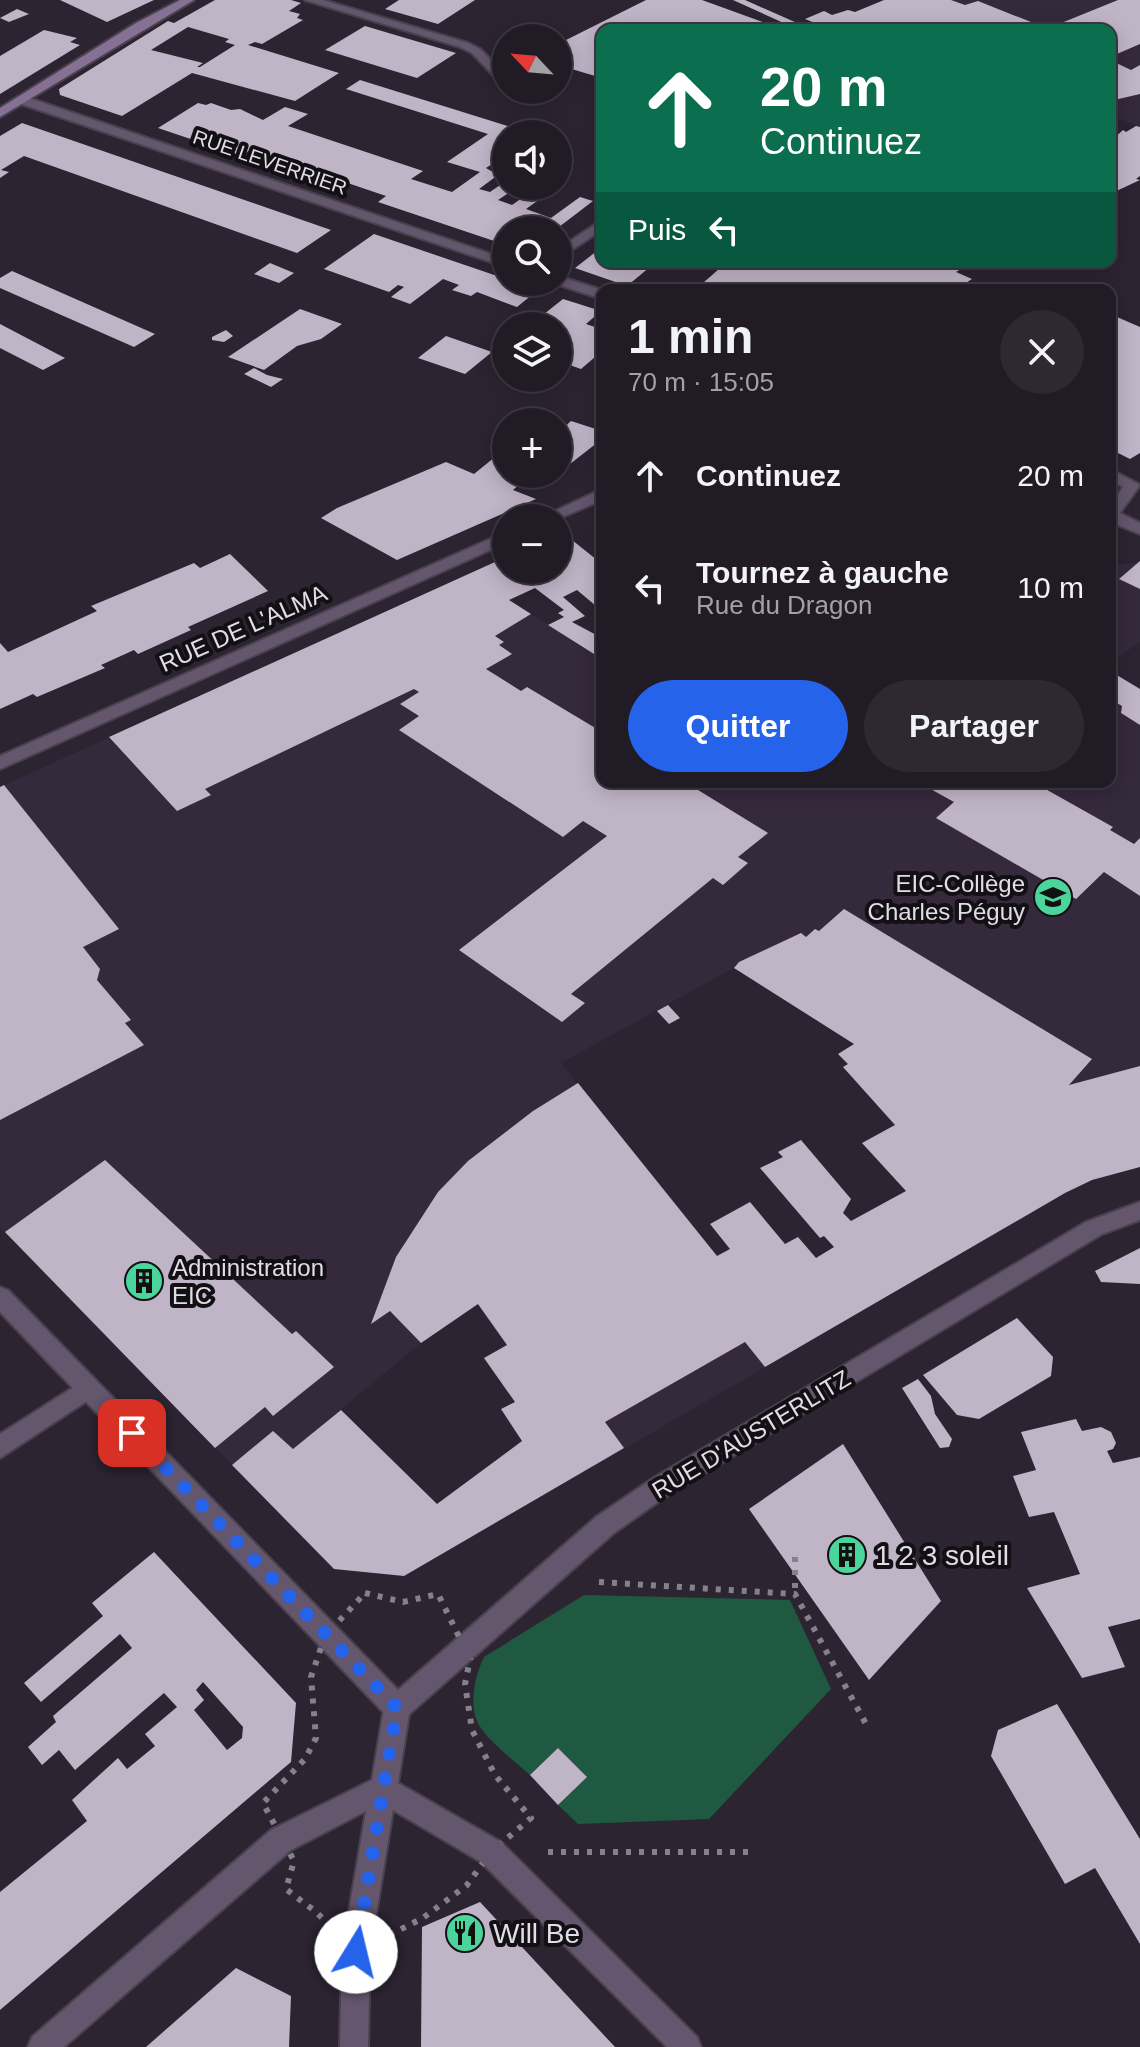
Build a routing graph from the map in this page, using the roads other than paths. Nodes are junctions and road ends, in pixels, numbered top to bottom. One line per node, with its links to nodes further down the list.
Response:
1 (188, 0): 4 (main road)
2 (311, 0): 3 (street)
3 (492, 67)
4 (22, 100): 5 (main road); 8 (street, RUE LEVERRIER)
5 (0, 113)
6 (596, 228): 7 (street)
7 (572, 245)
8 (492, 258)
9 (572, 285): 10 (street)
10 (596, 293)
11 (1116, 476): 12 (street)
12 (1136, 483): 15 (street)
13 (596, 497): 14 (street)
14 (572, 507)
15 (1116, 511)
16 (1116, 519): 17 (street)
17 (1140, 529)
18 (492, 543): 19 (street, RUE DE L'ALMA)
19 (0, 763)
20 (1140, 1211): 24 (street, RUE D'AUSTERLITZ)
21 (0, 1297): 22 (street)
22 (88, 1388): 23 (street); 24 (street)
23 (0, 1447)
24 (397, 1708): 25 (street)
25 (382, 1789): 26 (street); 27 (street); 28 (street)
26 (42, 2047)
27 (354, 2047)
28 (687, 2047)

